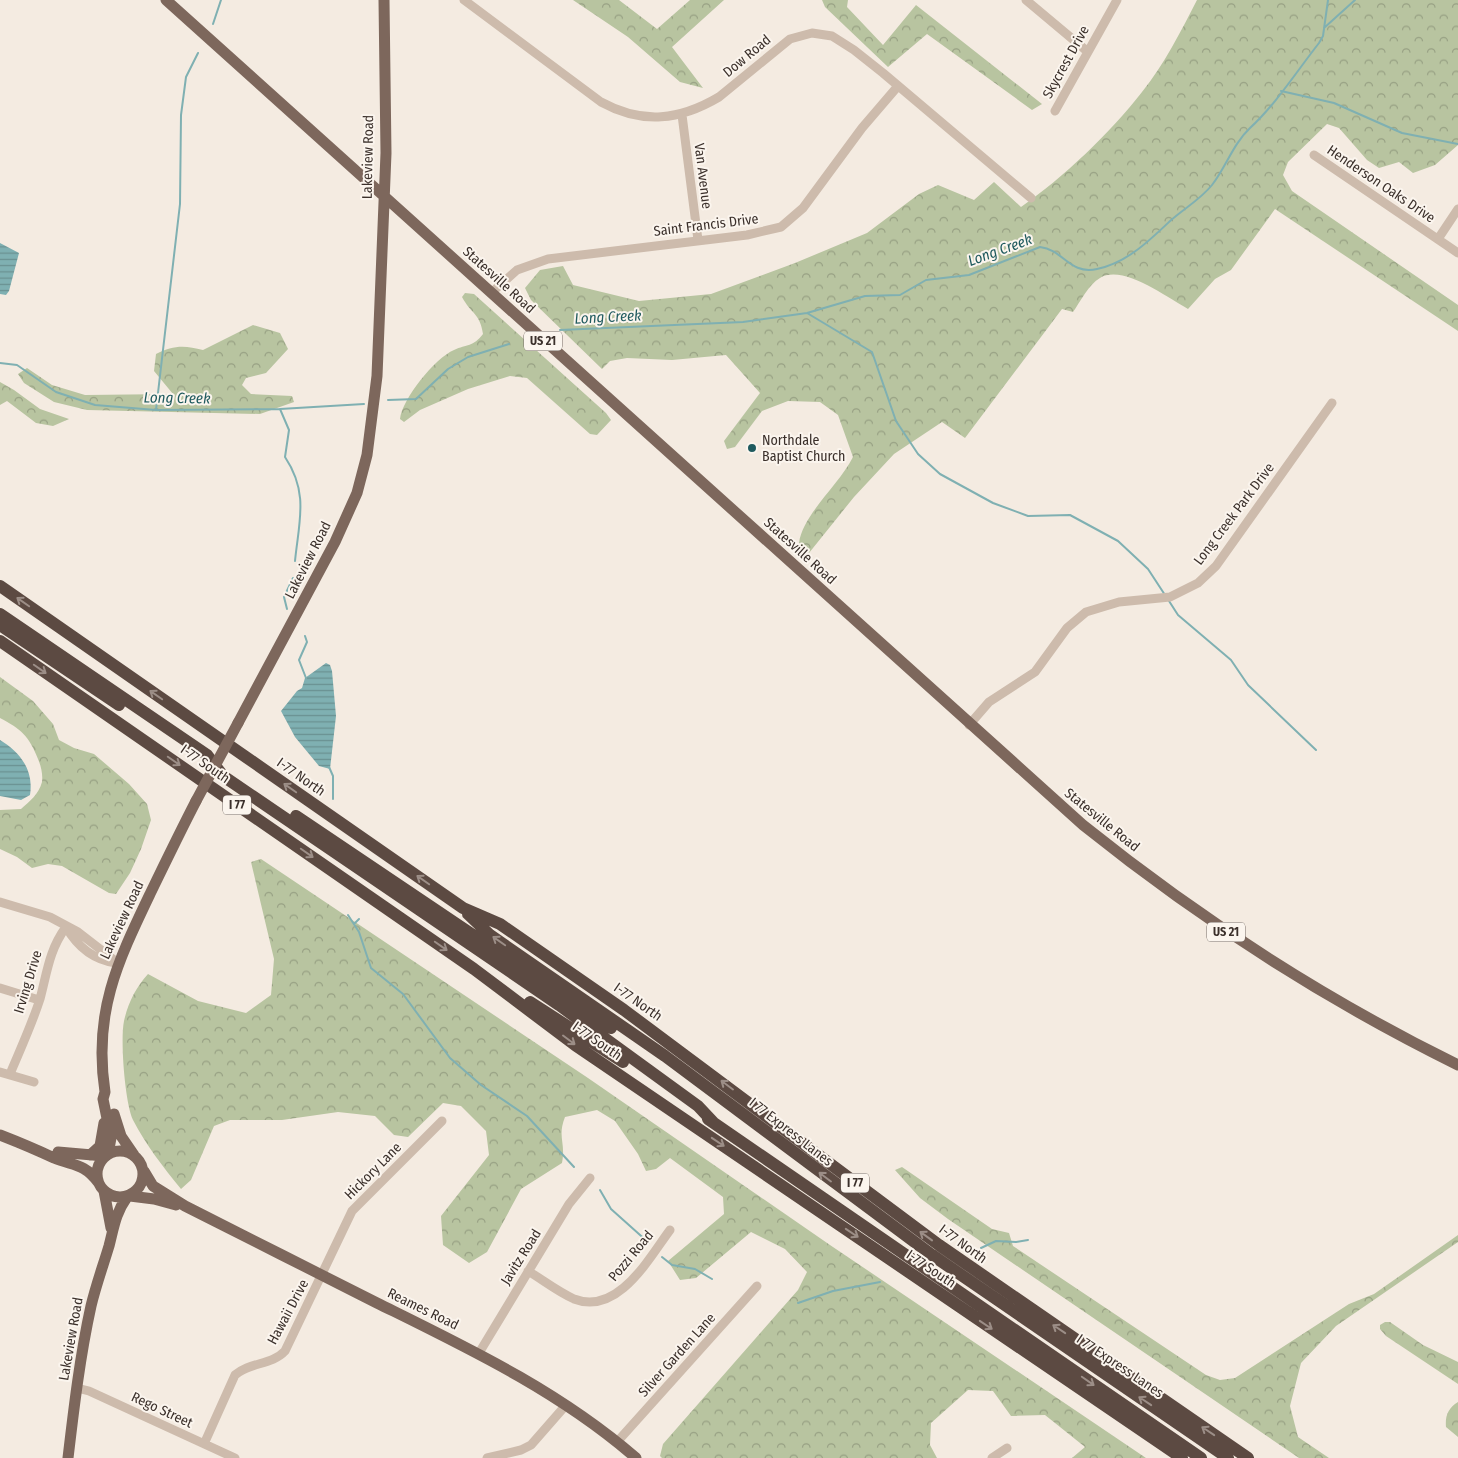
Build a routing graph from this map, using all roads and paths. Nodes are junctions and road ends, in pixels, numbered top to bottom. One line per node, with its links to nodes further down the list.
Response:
1 (166, 0): 11 (main road, Statesville Road / US 21)
2 (384, 0): 11 (main road, Lakeview Road)
3 (464, 0): 9 (street, Dow Road)
4 (1026, 0): 6 (street)
5 (1117, 0): 6 (street, Skycrest Drive)
6 (1088, 52): 8 (street, Skycrest Drive)
7 (898, 86): 9 (street, Dow Road); 12 (street, Dow Road); 15 (street, Saint Francis Drive)
8 (1055, 111)
9 (682, 115): 15 (street, Van Avenue)
10 (1314, 156): 14 (street, Henderson Oaks Drive)
11 (382, 196): 17 (main road, Statesville Road / US 21); 25 (main road, Lakeview Road, bridge)
12 (1031, 198)
13 (1458, 209): 14 (street)
14 (1438, 239): 16 (street, Henderson Oaks Drive)
15 (698, 240): 17 (street, Saint Francis Drive)
16 (1458, 253)
17 (490, 293): 23 (main road, Statesville Road / US 21)
18 (1332, 403): 23 (street, Long Creek Park Drive)
19 (0, 586): 28 (highway, I-77 North / I 77, one-way to 19)
20 (0, 614): 24 (highway)
21 (0, 625): 24 (highway)
22 (0, 641): 31 (highway, I-77 South / I 77, one-way to 31)
23 (969, 724): 34 (main road, Statesville Road / US 21)
24 (188, 747): 25 (highway)
25 (215, 765): 26 (highway); 30 (main road, Lakeview Road, bridge)
26 (241, 784): 38 (highway); 42 (highway)
27 (0, 902): 29 (street)
28 (463, 908): 38 (highway, I 77 Express Lanes / I 77, one-way to 28); 72 (highway, I-77 North / I 77, one-way to 28)
29 (66, 927): 30 (street); 33 (street, Irving Drive)
30 (118, 963): 39 (main road, Lakeview Road)
31 (474, 969): 42 (highway, I 77); 69 (highway, I-77 South / I 77, one-way to 69)
32 (0, 988): 33 (street)
33 (40, 1000): 36 (street, Irving Drive)
34 (1458, 1066)
35 (0, 1072): 36 (street)
36 (10, 1074): 37 (street)
37 (34, 1082)
38 (709, 1088): 71 (highway, I 77 Express Lanes / I 77, one-way to 38)
39 (105, 1092): 40 (main road, Lakeview Road); 47 (main road, Lakeview Road)
40 (105, 1108): 45 (main road); 46 (main road, Lakeview Road)
41 (442, 1121): 56 (street, Hickory Lane)
42 (714, 1124): 70 (highway, I 77, one-way to 70)
43 (0, 1135): 44 (main road)
44 (47, 1153): 45 (main road); 50 (main road)
45 (90, 1155): 46 (main road)
46 (106, 1155): 47 (main road); 50 (main road)
47 (136, 1157): 48 (main road)
48 (144, 1171): 51 (main road); 52 (main road, Reames Road)
49 (590, 1178): 55 (street, Javitz Road)
50 (101, 1187): 51 (main road); 53 (main road, Lakeview Road)
51 (128, 1196): 52 (main road, Reames Road); 53 (main road, Lakeview Road)
52 (185, 1206): 56 (main road, Reames Road)
53 (111, 1228): 59 (main road, Lakeview Road)
54 (670, 1230): 55 (street, Pozzi Road)
55 (528, 1271): 58 (street, Javitz Road)
56 (322, 1276): 58 (main road, Reames Road); 62 (street, Hawaii Drive)
57 (757, 1286): 61 (street, Silver Garden Lane)
58 (478, 1353): 60 (main road, Reames Road)
59 (77, 1388): 62 (street, Rego Street); 64 (main road, Lakeview Road)
60 (566, 1404): 61 (main road, Reames Road); 66 (street)
61 (617, 1442): 67 (main road, Reames Road)
62 (204, 1444): 65 (street, Rego Street)
63 (1007, 1448): 68 (street)
64 (68, 1458)
65 (235, 1458)
66 (487, 1458)
67 (636, 1458)
68 (992, 1458)
69 (1182, 1458)
70 (1201, 1458)
71 (1228, 1458)
72 (1248, 1458)

